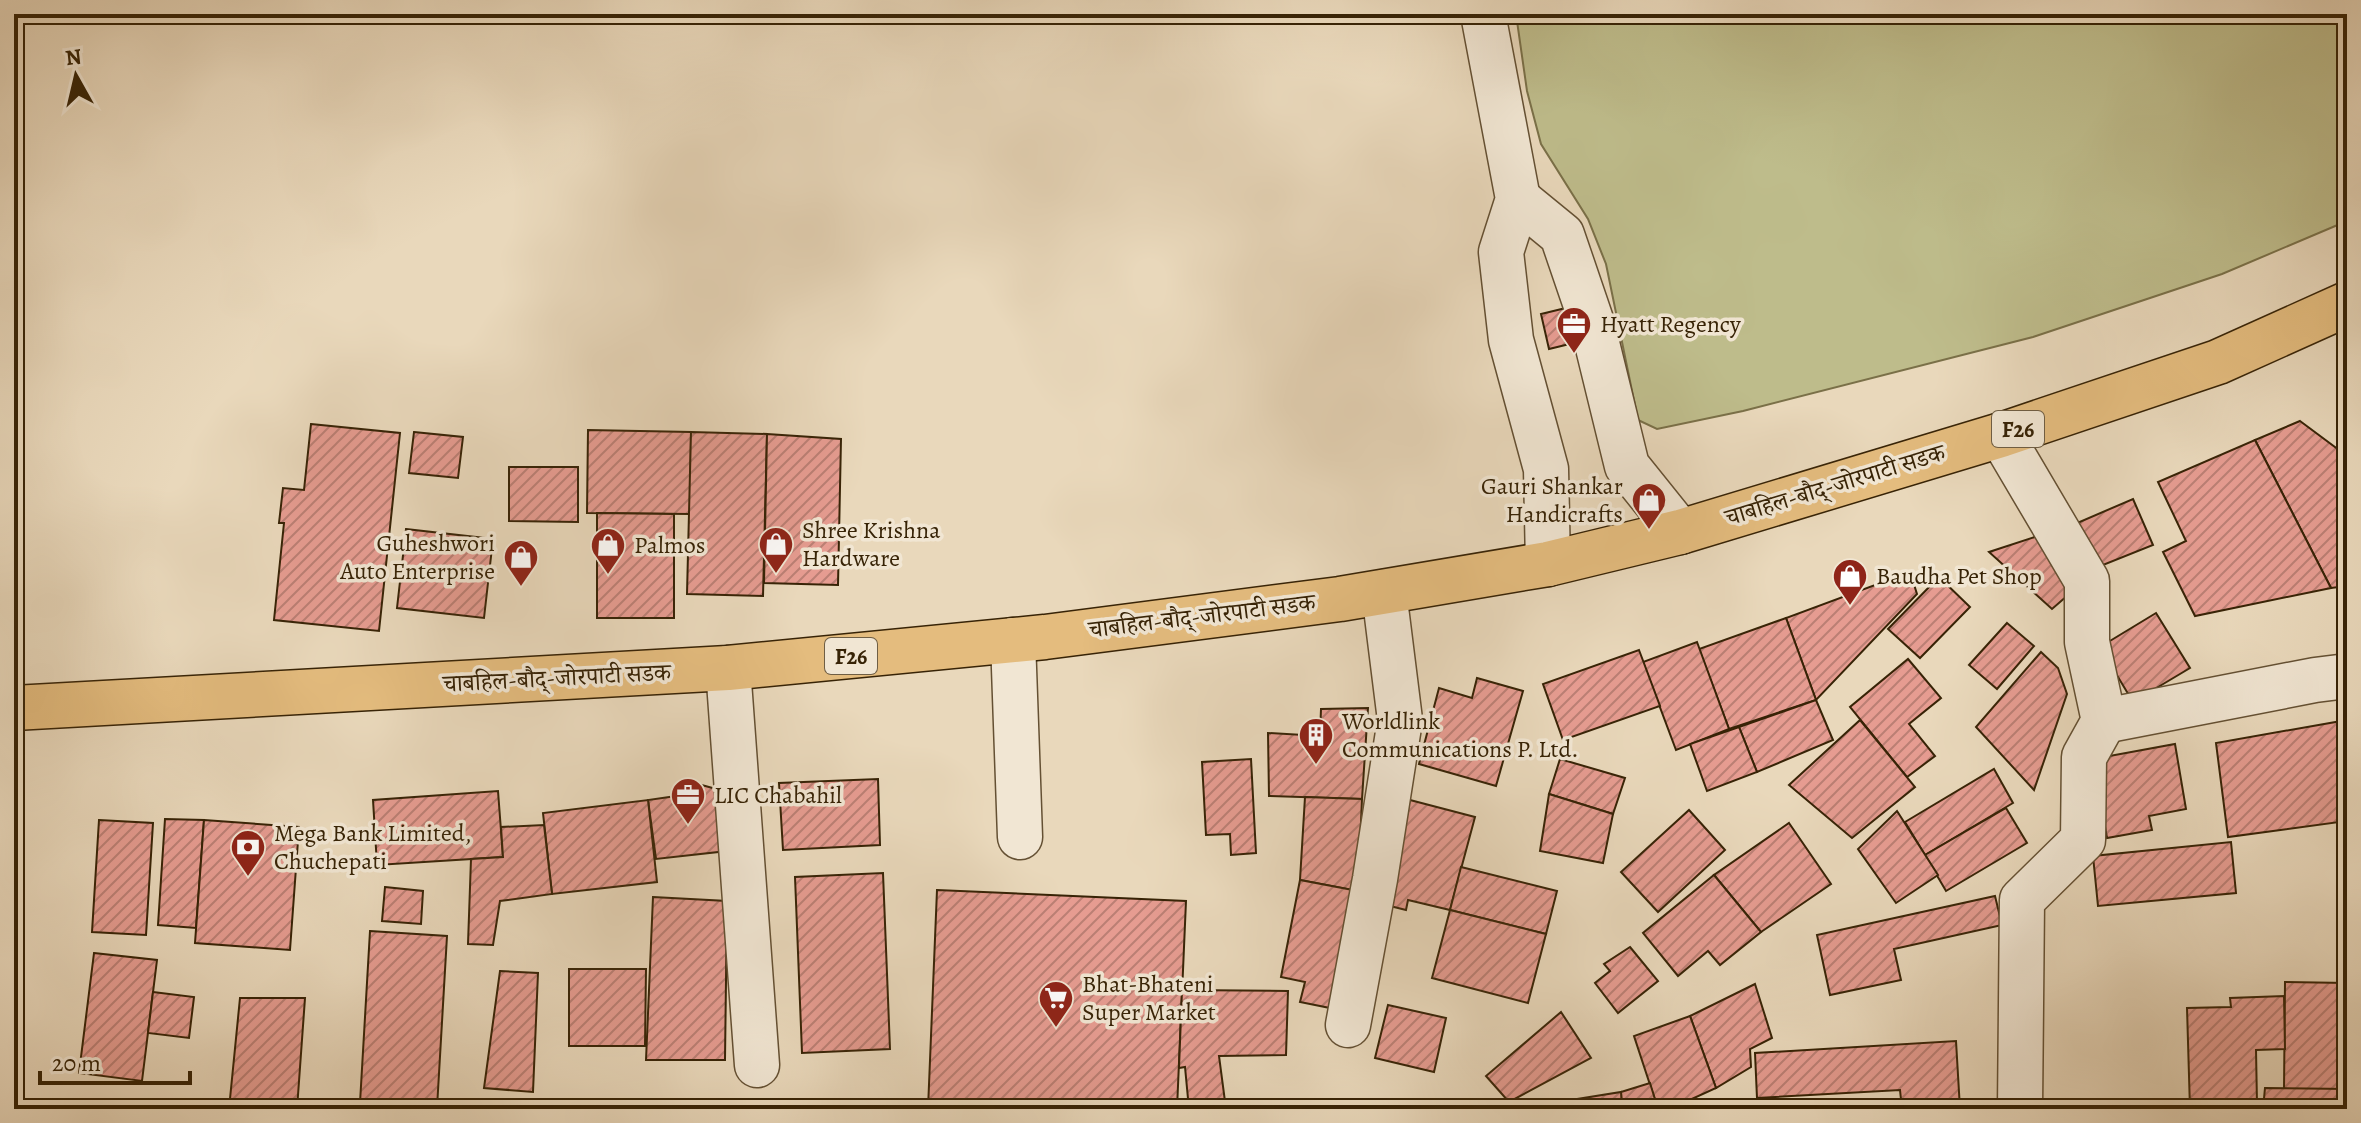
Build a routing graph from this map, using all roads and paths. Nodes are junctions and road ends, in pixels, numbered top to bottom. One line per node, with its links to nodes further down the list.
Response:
1 (1483, 14): 2 (street)
2 (1518, 199): 5 (street); 6 (street)
3 (2347, 304): 4 (main road, चाबहिल-बौद्-जोरपाटी सडक / F26)
4 (2001, 435): 5 (main road, चाबहिल-बौद्-जोरपाटी सडक / F26); 12 (street)
5 (1680, 532): 6 (main road, चाबहिल-बौद्-जोरपाटी सडक / F26)
6 (1548, 564): 7 (main road, चाबहिल-बौद्-जोरपाटी सडक / F26)
7 (1384, 592): 8 (main road, चाबहिल-बौद्-जोरपाटी सडक / F26); 14 (street)
8 (1013, 640): 9 (main road, चाबहिल-बौद्-जोरपाटी सडक / F26); 13 (street)
9 (728, 668): 11 (main road, चाबहिल-बौद्-जोरपाटी सडक / F26); 15 (street)
10 (2347, 676): 12 (street)
11 (14, 708)
12 (2104, 721): 16 (street)
13 (1020, 837)
14 (1348, 1025)
15 (757, 1065)
16 (2020, 1109)

